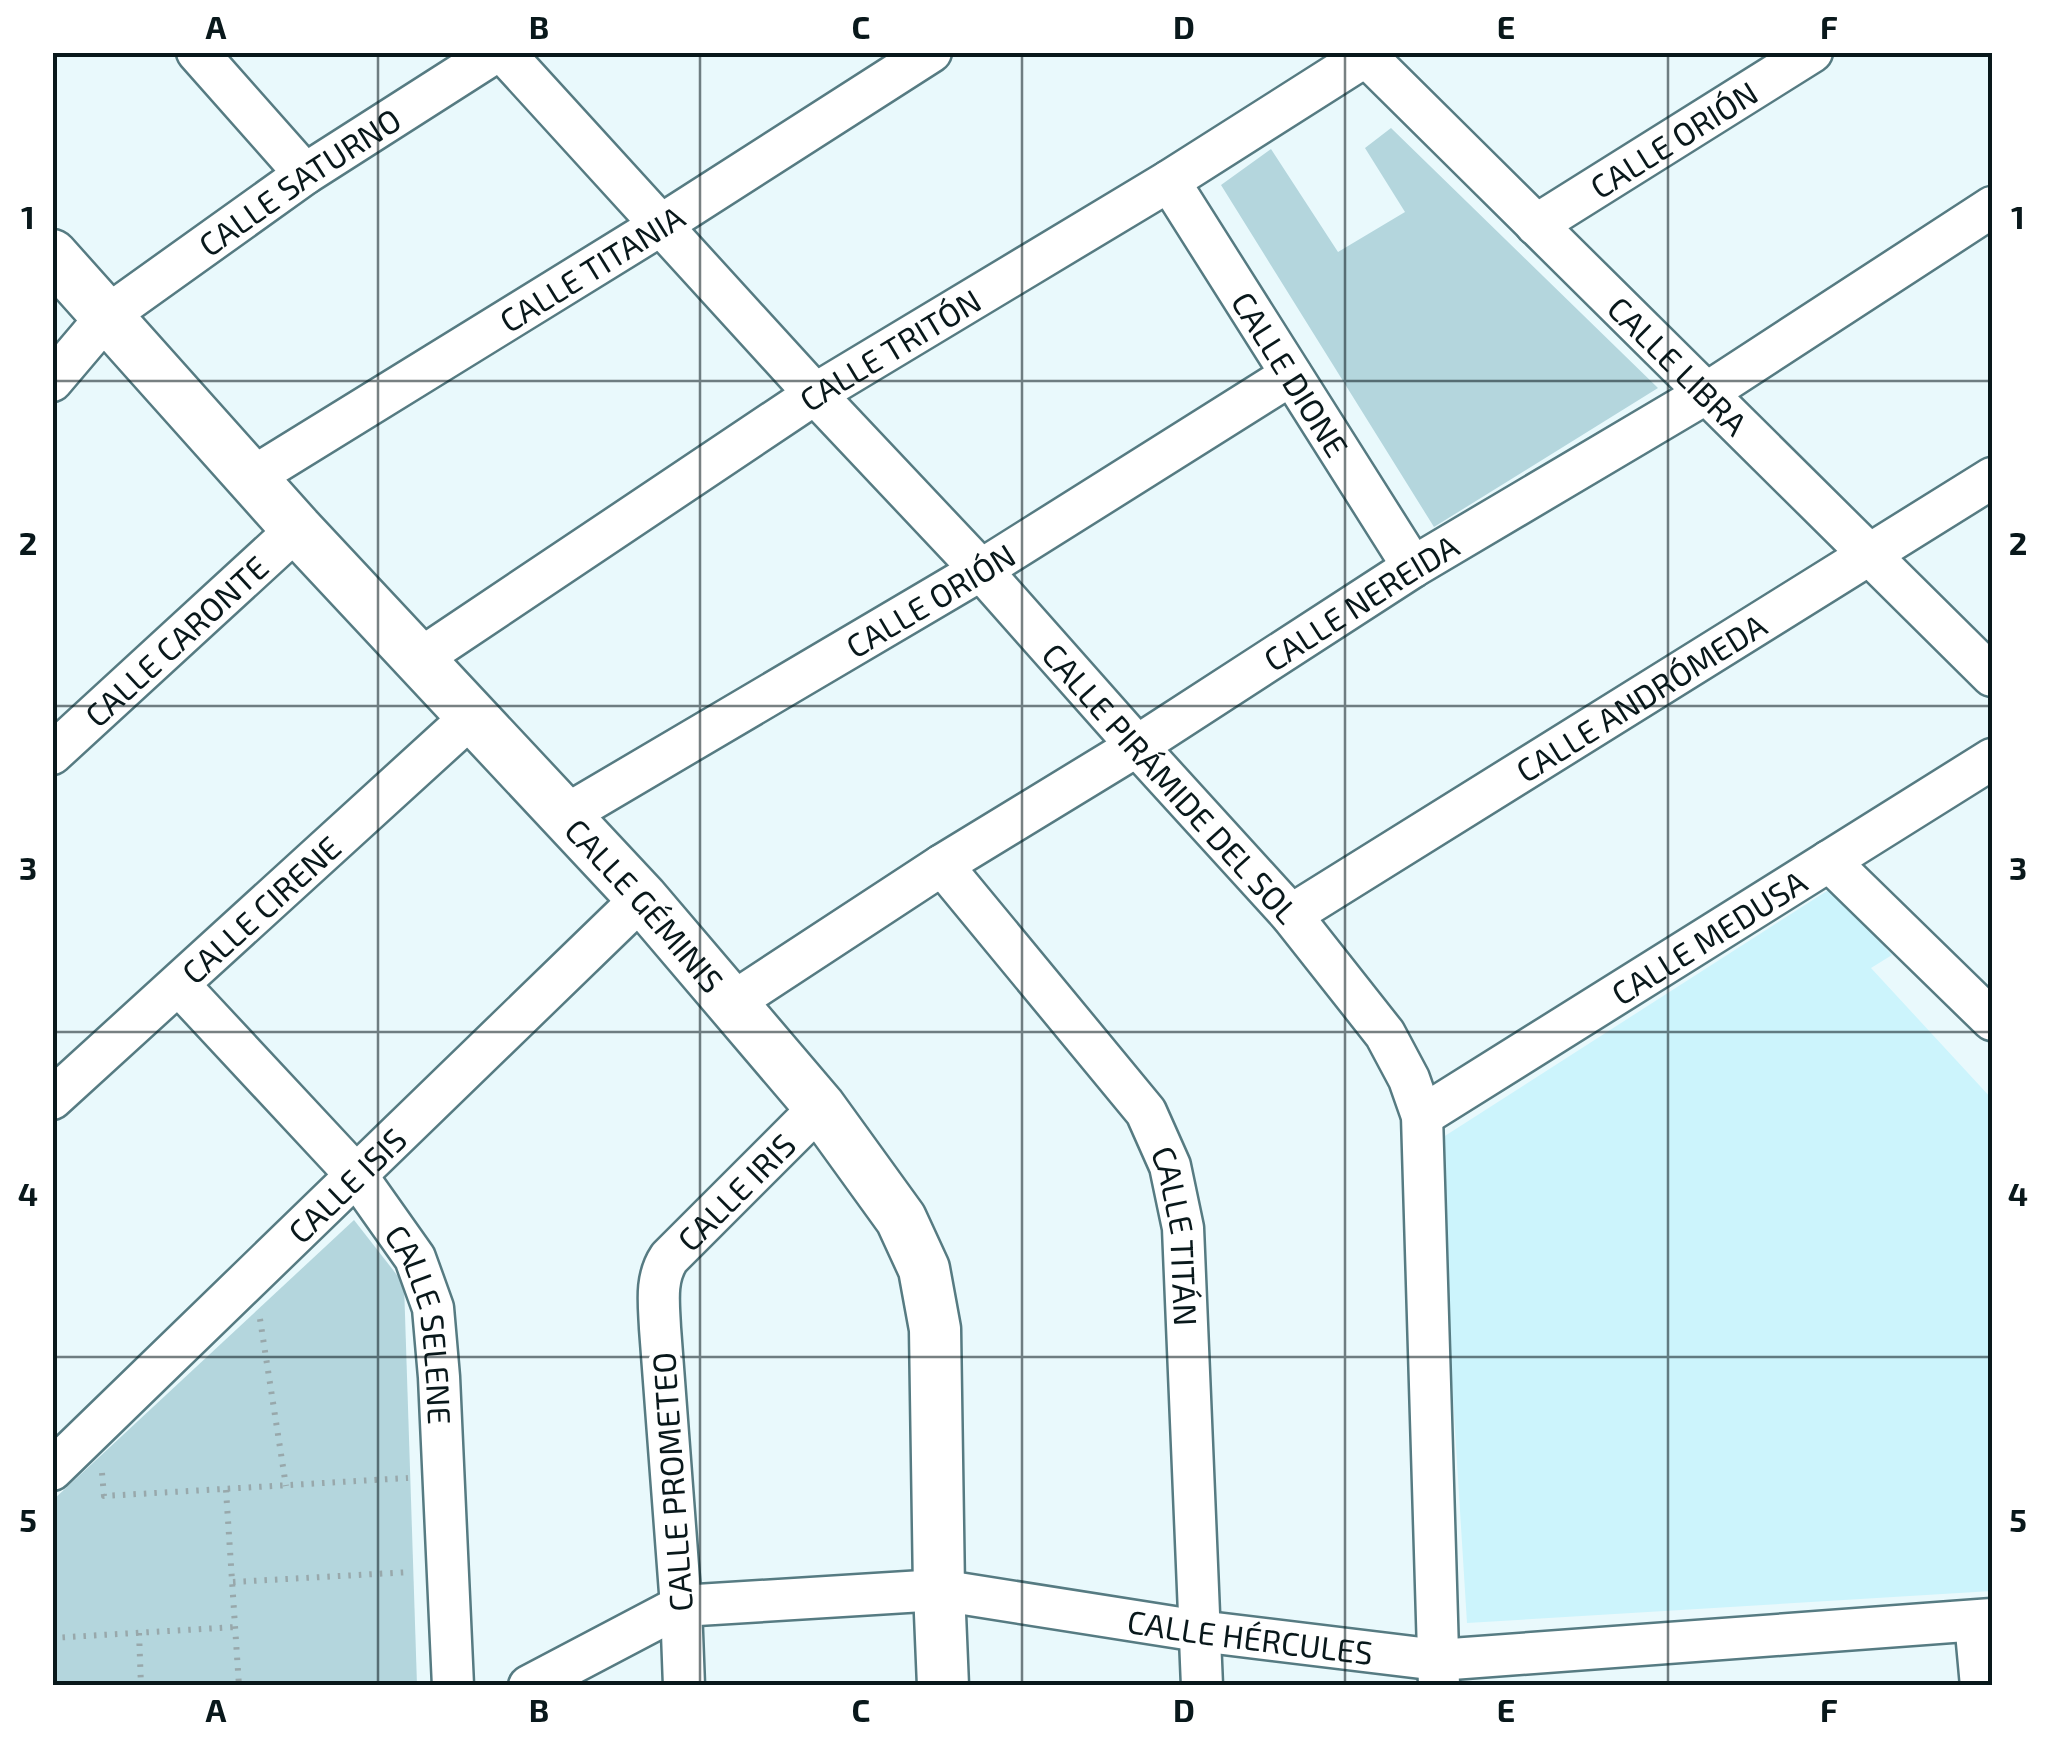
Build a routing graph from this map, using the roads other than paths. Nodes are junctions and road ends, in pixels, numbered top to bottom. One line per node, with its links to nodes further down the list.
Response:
1 (197, 52): 7 (street)
2 (496, 52): 7 (street, CALLE SATURNO)
3 (504, 52): 10 (street, CALLE PIRÁMIDE DEL SOL)
4 (930, 52): 10 (street, CALLE TITANIA)
5 (1812, 52): 11 (street, CALLE ORIÓN)
6 (1367, 54): 8 (street, CALLE TRITÓN); 11 (street, CALLE LIBRA)
7 (305, 174): 13 (street, CALLE SATURNO)
8 (1168, 181): 14 (street, CALLE DIONE); 16 (street, CALLE TRITÓN)
9 (1992, 207): 17 (street, CALLE NEREIDA)
10 (661, 225): 16 (street, CALLE PIRÁMIDE DEL SOL); 18 (street, CALLE TITANIA)
11 (1536, 226): 17 (street, CALLE LIBRA)
12 (52, 255): 13 (street, CALLE GÉMINIS)
13 (108, 315): 15 (street, CALLE SATURNO); 18 (street, CALLE GÉMINIS)
14 (1291, 375): 22 (street, CALLE DIONE); 23 (street, CALLE ORIÓN)
15 (52, 381)
16 (814, 394): 23 (street, CALLE PIRÁMIDE DEL SOL); 24 (street, CALLE TRITÓN)
17 (1705, 394): 21 (street, CALLE LIBRA); 22 (street, CALLE NEREIDA)
18 (250, 478): 20 (street, CALLE GÉMINIS)
19 (1992, 478): 21 (street, CALLE ANDRÓMEDA)
20 (298, 529): 24 (street, CALLE GÉMINIS); 28 (street, CALLE CARONTE)
21 (1868, 554): 25 (street, CALLE LIBRA); 34 (street, CALLE ANDRÓMEDA)
22 (1413, 567): 27 (street, CALLE NEREIDA)
23 (981, 570): 27 (street, CALLE PIRÁMIDE DEL SOL); 30 (street, CALLE ORIÓN)
24 (418, 660): 26 (street, CALLE GÉMINIS)
25 (1992, 676)
26 (471, 717): 30 (street, CALLE GÉMINIS); 35 (street, CALLE CIRENE)
27 (1137, 746): 32 (street, CALLE NEREIDA); 34 (street, CALLE PIRÁMIDE DEL SOL)
28 (52, 754)
29 (1992, 759): 31 (street, CALLE MEDUSA)
30 (564, 816): 33 (street, CALLE GÉMINIS)
31 (1829, 860): 37 (street); 40 (street, CALLE MEDUSA)
32 (942, 864): 36 (street, CALLE NEREIDA); 47 (street, CALLE TITÁN)
33 (642, 898): 36 (street, CALLE GÉMINIS); 41 (street, CALLE ISIS)
34 (1291, 915): 40 (street, CALLE PIRÁMIDE DEL SOL)
35 (179, 985): 38 (street, CALLE CIRENE); 41 (street, CALLE SELENE)
36 (730, 1004): 39 (street, CALLE GÉMINIS)
37 (1992, 1020)
38 (52, 1098)
39 (820, 1107): 42 (street, CALLE IRIS); 44 (street, CALLE GÉMINIS)
40 (1422, 1116): 48 (street, CALLE PIRÁMIDE DEL SOL)
41 (356, 1176): 43 (street, CALLE ISIS); 49 (street, CALLE SELENE)
42 (660, 1278): 45 (street, CALLE PROMETEO)
43 (52, 1470)
44 (939, 1590): 45 (street, CALLE HÉRCULES); 47 (street, CALLE HÉRCULES); 52 (street, CALLE GÉMINIS)
45 (680, 1606): 50 (street, CALLE HÉRCULES); 51 (street, CALLE PROMETEO)
46 (1984, 1620): 48 (street, CALLE HÉRCULES); 54 (street)
47 (1199, 1631): 48 (street, CALLE HÉRCULES); 53 (street, CALLE TITÁN)
48 (1439, 1673)
49 (453, 1686)
50 (529, 1686)
51 (684, 1686)
52 (943, 1686)
53 (1202, 1686)
54 (1982, 1686)

